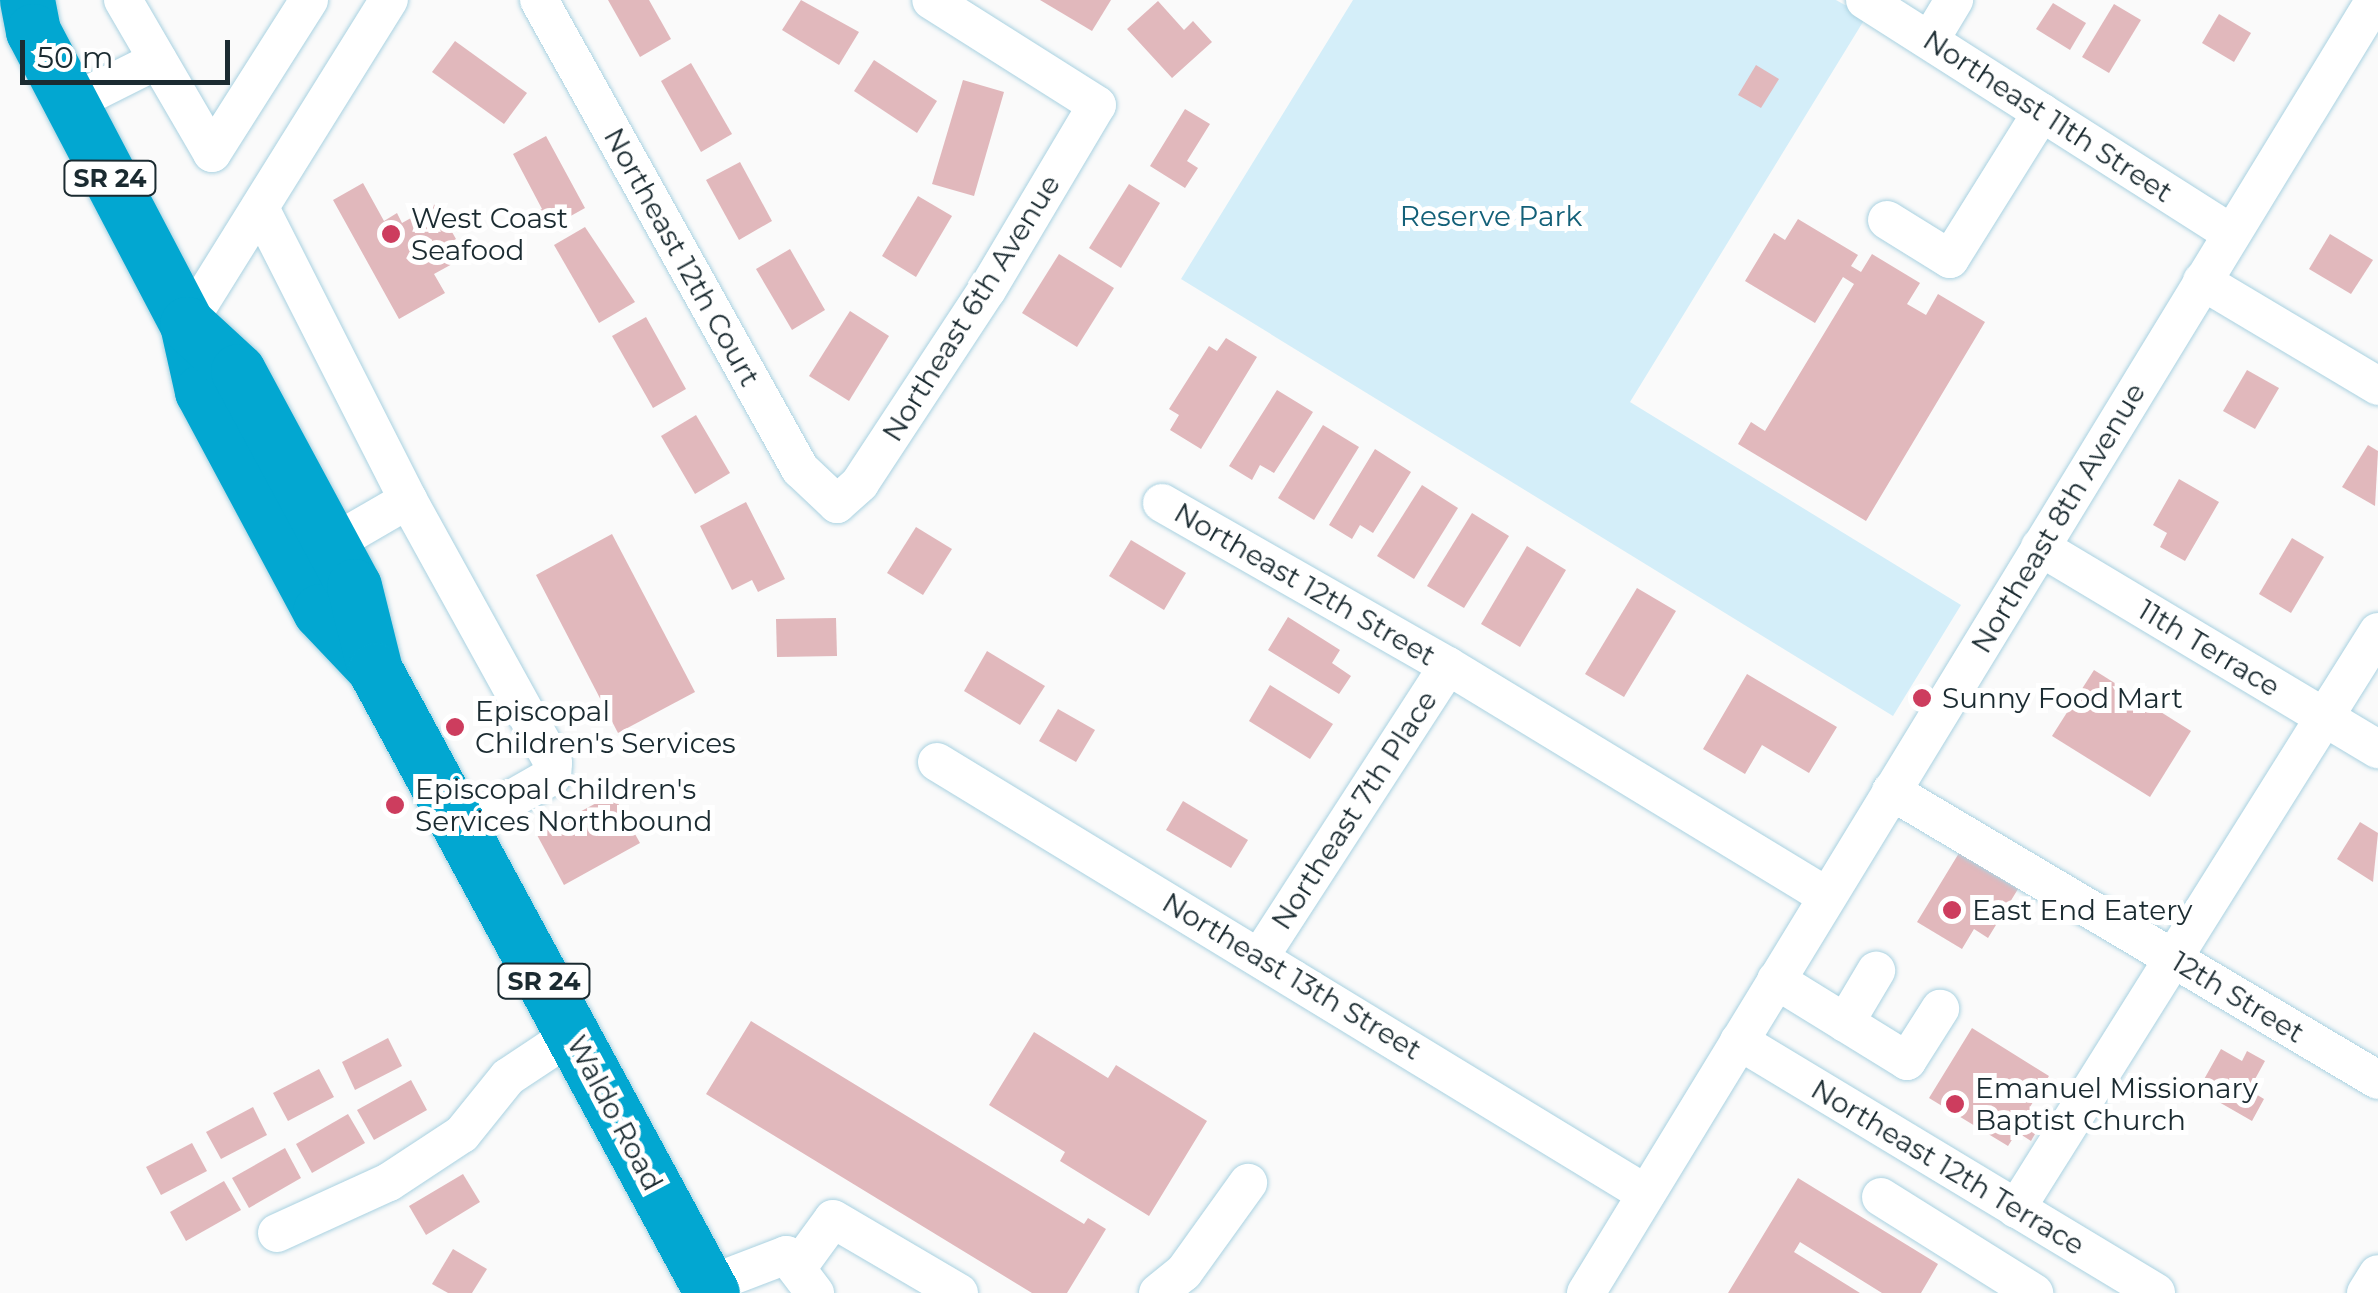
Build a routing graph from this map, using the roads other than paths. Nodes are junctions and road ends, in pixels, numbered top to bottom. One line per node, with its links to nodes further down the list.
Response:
1 (123, 0): 11 (street)
2 (309, 0): 11 (street)
3 (539, 0): 22 (street, Northeast 12th Court)
4 (931, 0): 22 (street, Northeast 6th Avenue)
5 (1865, 0): 10 (street, Northeast 11th Street)
6 (1954, 0): 10 (street)
7 (377, 4): 14 (street)
8 (20, 10): 12 (highway, Waldo Road / SR 24)
9 (2373, 13): 16 (street, Northeast 8th Avenue)
10 (1930, 40): 13 (street, Northeast 11th Street)
11 (158, 60): 12 (street)
12 (70, 104): 18 (highway, Waldo Road / SR 24)
13 (2042, 112): 15 (street); 16 (street, Northeast 11th Street)
14 (260, 208): 18 (street); 20 (street)
15 (1888, 220)
16 (2231, 234): 17 (street, Northeast 8th Avenue)
17 (2202, 281): 19 (street); 24 (street, Northeast 8th Avenue)
18 (187, 324): 23 (highway, Waldo Road / SR 24); 27 (highway, Waldo Road / SR 24)
19 (2378, 386)
20 (408, 500): 23 (street); 32 (street)
21 (1162, 503): 26 (street, Northeast 12th Street)
22 (836, 504)
23 (332, 544): 27 (highway, Waldo Road / SR 24)
24 (2040, 547): 28 (street, 11th Terrace); 31 (street, Northeast 8th Avenue)
25 (2378, 632): 28 (street)
26 (1448, 666): 33 (street); 34 (street, Northeast 7th Place)
27 (375, 670): 32 (highway, Waldo Road / SR 24)
28 (2324, 717): 29 (street, 11th Terrace); 35 (street)
29 (2378, 749)
30 (937, 762): 34 (street, Northeast 13th Street)
31 (1892, 791): 33 (street, Northeast 8th Avenue); 35 (street, 12th Street)
32 (461, 828): 40 (highway, Waldo Road / SR 24)
33 (1827, 896): 37 (street, Northeast 8th Avenue)
34 (1261, 955): 44 (street, Northeast 13th Street)
35 (2176, 960): 42 (street, 12th Street); 46 (street)
36 (1876, 971): 39 (street)
37 (1776, 980): 39 (street); 41 (street, Northeast 8th Avenue)
38 (1940, 1009): 39 (street)
39 (1846, 1023)
40 (573, 1034): 47 (street); 50 (highway, Waldo Road / SR 24)
41 (1739, 1042): 44 (street, Northeast 8th Avenue); 46 (street, Northeast 12th Terrace)
42 (2378, 1080)
43 (1248, 1183): 52 (street)
44 (1646, 1194): 53 (street, Northeast 8th Avenue)
45 (1881, 1197): 54 (street)
46 (2016, 1209): 55 (street, Northeast 12th Terrace)
47 (277, 1234)
48 (2378, 1274): 56 (street)
49 (807, 1280): 50 (street); 51 (street)
50 (710, 1289)
51 (959, 1293)
52 (1158, 1293)
53 (1586, 1293)
54 (2034, 1293)
55 (2156, 1293)
56 (2366, 1293)

